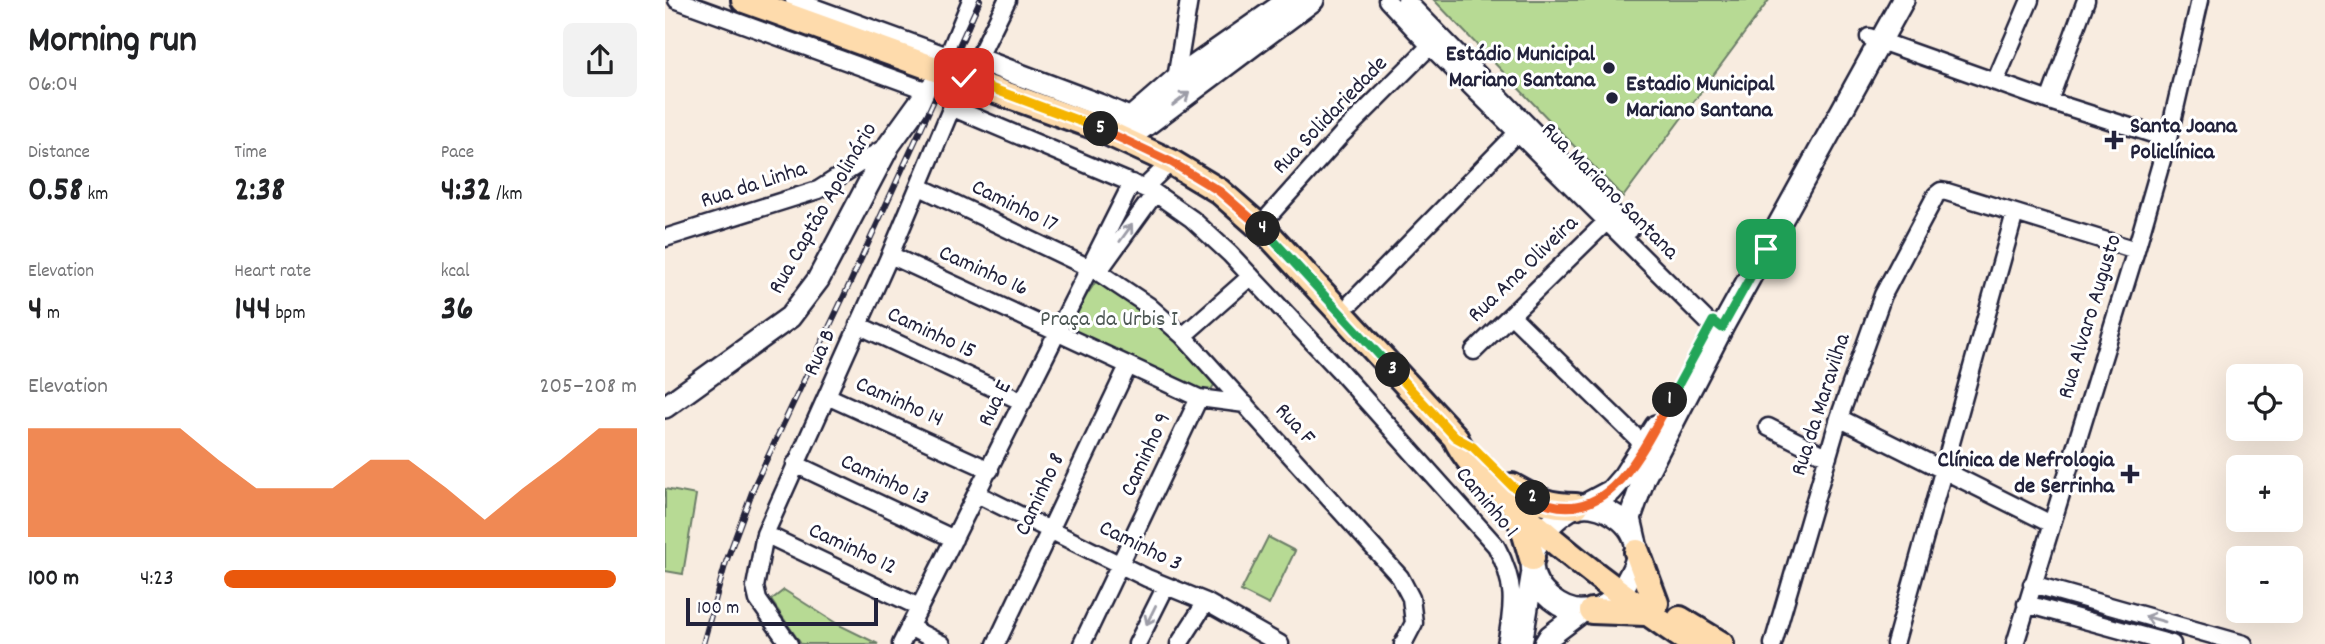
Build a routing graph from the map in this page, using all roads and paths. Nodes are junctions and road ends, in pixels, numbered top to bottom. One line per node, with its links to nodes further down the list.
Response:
1 (677, 0): 19 (street)
2 (744, 0): 19 (main road)
3 (794, 0): 19 (street)
4 (971, 0): 19 (street)
5 (1007, 0): 19 (street)
6 (1189, 0): 20 (street)
7 (1289, 0): 16 (main road)
8 (1313, 0): 16 (main road)
9 (1387, 0): 18 (street, Rua Mariano Santana)
10 (1406, 0): 41 (street, Rua Mariano Santana)
11 (1888, 0): 17 (main road)
12 (1903, 0): 17 (main road)
13 (2030, 0): 21 (street)
14 (2086, 0): 22 (street)
15 (2200, 0): 26 (street, Rua Alvaro Augusto)
16 (1258, 30): 20 (main road); 24 (main road, one-way to 16)
17 (1874, 40): 21 (street); 41 (main road)
18 (1430, 46): 25 (street, Rua Mariano Santana); 32 (street, Rua Solidariedade)
19 (951, 71): 23 (street, Rua B); 24 (main road); 24 (main road); 27 (main road, Rua Captão Apolinário)
20 (1176, 79): 24 (main road)
21 (1995, 82): 22 (street)
22 (2049, 101): 26 (street)
23 (953, 108): 29 (street, Rua B); 30 (street, Caminho 1)
24 (1122, 129): 28 (main road)
25 (1518, 132): 33 (street, Rua Mariano Santana); 39 (street)
26 (2168, 139): 35 (street, Rua Alvaro Augusto)
27 (889, 145): 34 (street, Rua da Linha); 51 (main road, Rua Captão Apolinário)
28 (1171, 162): 30 (street, Rua E); 59 (main road)
29 (920, 187): 36 (street, Rua B); 37 (street, Caminho 17)
30 (1144, 188): 37 (street, Rua E); 37 (street, one-way to 30); 38 (street, Caminho 1)
31 (2015, 213): 35 (street); 52 (street, Rua da Maravilha); 57 (street)
32 (1266, 219)
33 (1606, 222): 40 (street, Rua Ana Oliveira); 41 (street, Rua Mariano Santana)
34 (665, 238)
35 (2136, 250): 62 (street, Rua Alvaro Augusto)
36 (890, 255): 42 (street, Rua B); 43 (street, Caminho 16)
37 (1093, 270): 43 (street, Rua E); 44 (street, Rua F)
38 (1251, 276): 44 (street); 89 (street, Caminho 1)
39 (1352, 302)
40 (1511, 315): 45 (street, Rua Ana Oliveira); 54 (street)
41 (1715, 323): 54 (main road); 67 (main road)
42 (858, 325): 47 (street, Rua B); 49 (street, Caminho 15)
43 (1056, 330): 46 (street, Caminho 16); 49 (street, Rua E)
44 (1183, 336): 50 (street, Rua F)
45 (1474, 351)
46 (1128, 366): 48 (street, Caminho 16); 64 (street, Caminho 8)
47 (827, 396): 56 (street, Rua B); 58 (street, Caminho 14)
48 (1199, 398): 50 (street, Caminho 16); 68 (street, Caminho 9)
49 (1023, 402): 58 (street, Rua E)
50 (1245, 404): 88 (street, Rua F)
51 (665, 407)
52 (1839, 418): 55 (street, Rua da Maravilha); 57 (street)
53 (1769, 427): 55 (street)
54 (1645, 446): 61 (main road)
55 (1828, 457): 94 (street, Rua da Maravilha)
56 (795, 464): 65 (street, Rua B); 66 (street, Caminho 13)
57 (1942, 469): 62 (street); 95 (street)
58 (990, 470): 60 (street, Rua E)
59 (1508, 491): 61 (main road); 63 (main road); 69 (main road)
60 (978, 494): 64 (street, Caminho 3); 66 (street, Rua E)
61 (1580, 506): 63 (main road); 67 (main road)
62 (2051, 524): 70 (street, Rua Alvaro Augusto)
63 (1547, 528): 69 (main road); 72 (main road)
64 (1050, 529): 68 (street, Caminho 3); 83 (street, Caminho 8)
65 (765, 534): 75 (street, Caminho 12); 80 (street, Rua B)
66 (954, 539): 75 (street, Rua E)
67 (1636, 546): 72 (main road); 76 (main road)
68 (1121, 564): 71 (street, Caminho 3); 84 (street, Caminho 9)
69 (1532, 564): 77 (main road); 90 (main road)
70 (2032, 584): 74 (street, Rua Alvaro Augusto); 79 (street, one-way to 70)
71 (1165, 586): 73 (street, Caminho 3); 85 (street, one-way to 85)
72 (1623, 588): 76 (main road); 77 (main road)
73 (1206, 602): 86 (street); 87 (street, Caminho 3)
74 (2026, 604): 96 (street, Rua Alvaro Augusto); 97 (street)
75 (919, 607): 78 (street, Rua E)
76 (1651, 608): 77 (main road); 92 (main road); 93 (main road)
77 (1588, 611): 91 (main road)
78 (909, 627): 81 (street, Rua E); 82 (street)
79 (2212, 640): 98 (street)
80 (789, 644)
81 (901, 644)
82 (942, 644)
83 (996, 644)
84 (1082, 644)
85 (1137, 644)
86 (1179, 644)
87 (1280, 644)
88 (1403, 644)
89 (1506, 644)
90 (1521, 644)
91 (1545, 644)
92 (1693, 644)
93 (1721, 644)
94 (1773, 644)
95 (1895, 644)
96 (2015, 644)
97 (2172, 644)
98 (2244, 644)

